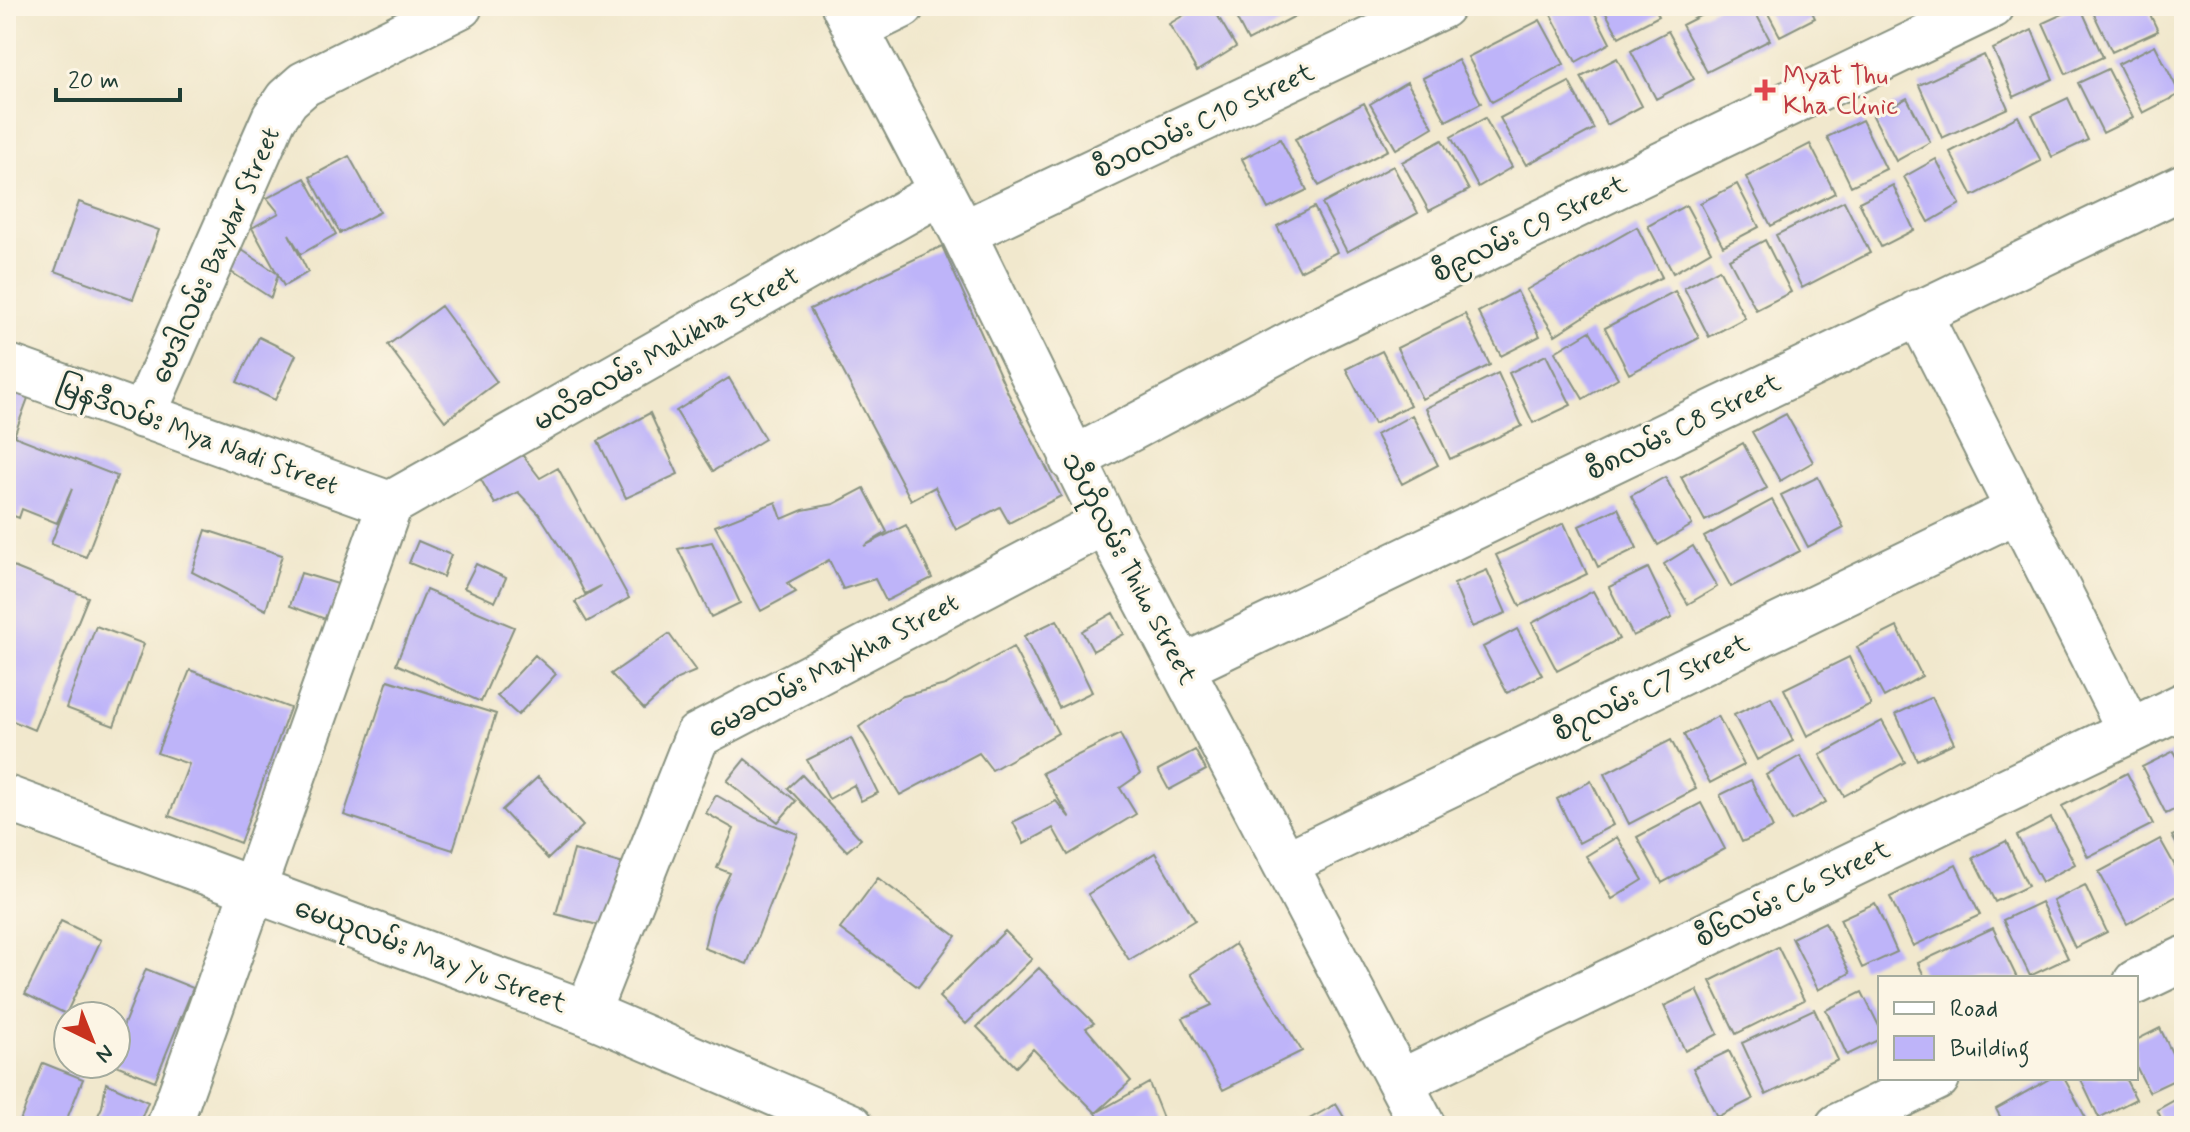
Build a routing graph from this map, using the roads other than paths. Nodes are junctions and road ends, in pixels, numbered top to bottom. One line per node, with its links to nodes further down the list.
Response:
1 (460, 6): 11 (street, ဗေဒါလမ်း Baydar Street)
2 (902, 6): 5 (street)
3 (1442, 6): 8 (street, စီ၁၀လမ်း C10 Street)
4 (1992, 6): 12 (street, စီ၉လမ်း C9 Street)
5 (850, 18): 7 (street, သီဟိုလမ်း Thiho Street)
6 (2184, 186): 9 (street, စီ၈လမ်း C8 Street)
7 (941, 192): 8 (street, သီဟိုလမ်း Thiho Street); 13 (street, မလိခလမ်း Malikha Street)
8 (963, 233): 12 (street, သီဟိုလမ်း Thiho Street)
9 (1918, 312): 14 (street); 16 (street, စီ၈လမ်း C8 Street)
10 (6, 366): 11 (street, မြနဒီလမ်း Mya Nadi Street)
11 (143, 416): 13 (street, မြနဒီလမ်း Mya Nadi Street)
12 (1072, 460): 15 (street, သီဟိုလမ်း Thiho Street)
13 (390, 504): 21 (street)
14 (2018, 510): 18 (street); 20 (street, စီ၇လမ်း C7 Street)
15 (1105, 522): 16 (street, သီဟိုလမ်း Thiho Street); 24 (street, မေခလမ်း Maykha Street)
16 (1183, 667): 20 (street, သီဟိုလမ်း Thiho Street)
17 (2184, 705): 18 (street, စီ၆လမ်း C6 Street)
18 (2130, 731): 26 (street, စီ၆လမ်း C6 Street)
19 (6, 798): 21 (street, မေယုလမ်း May Yu Street)
20 (1285, 864): 26 (street, သီဟိုလမ်း Thiho Street)
21 (253, 890): 24 (street, မေယုလမ်း May Yu Street); 27 (street)
22 (2184, 959): 23 (street)
23 (2138, 981)
24 (587, 1013): 28 (street, မေယုလမ်း May Yu Street)
25 (1933, 1080): 30 (street)
26 (1400, 1082): 29 (street, သီဟိုလမ်း Thiho Street)
27 (169, 1126)
28 (851, 1126)
29 (1423, 1126)
30 (1838, 1126)

